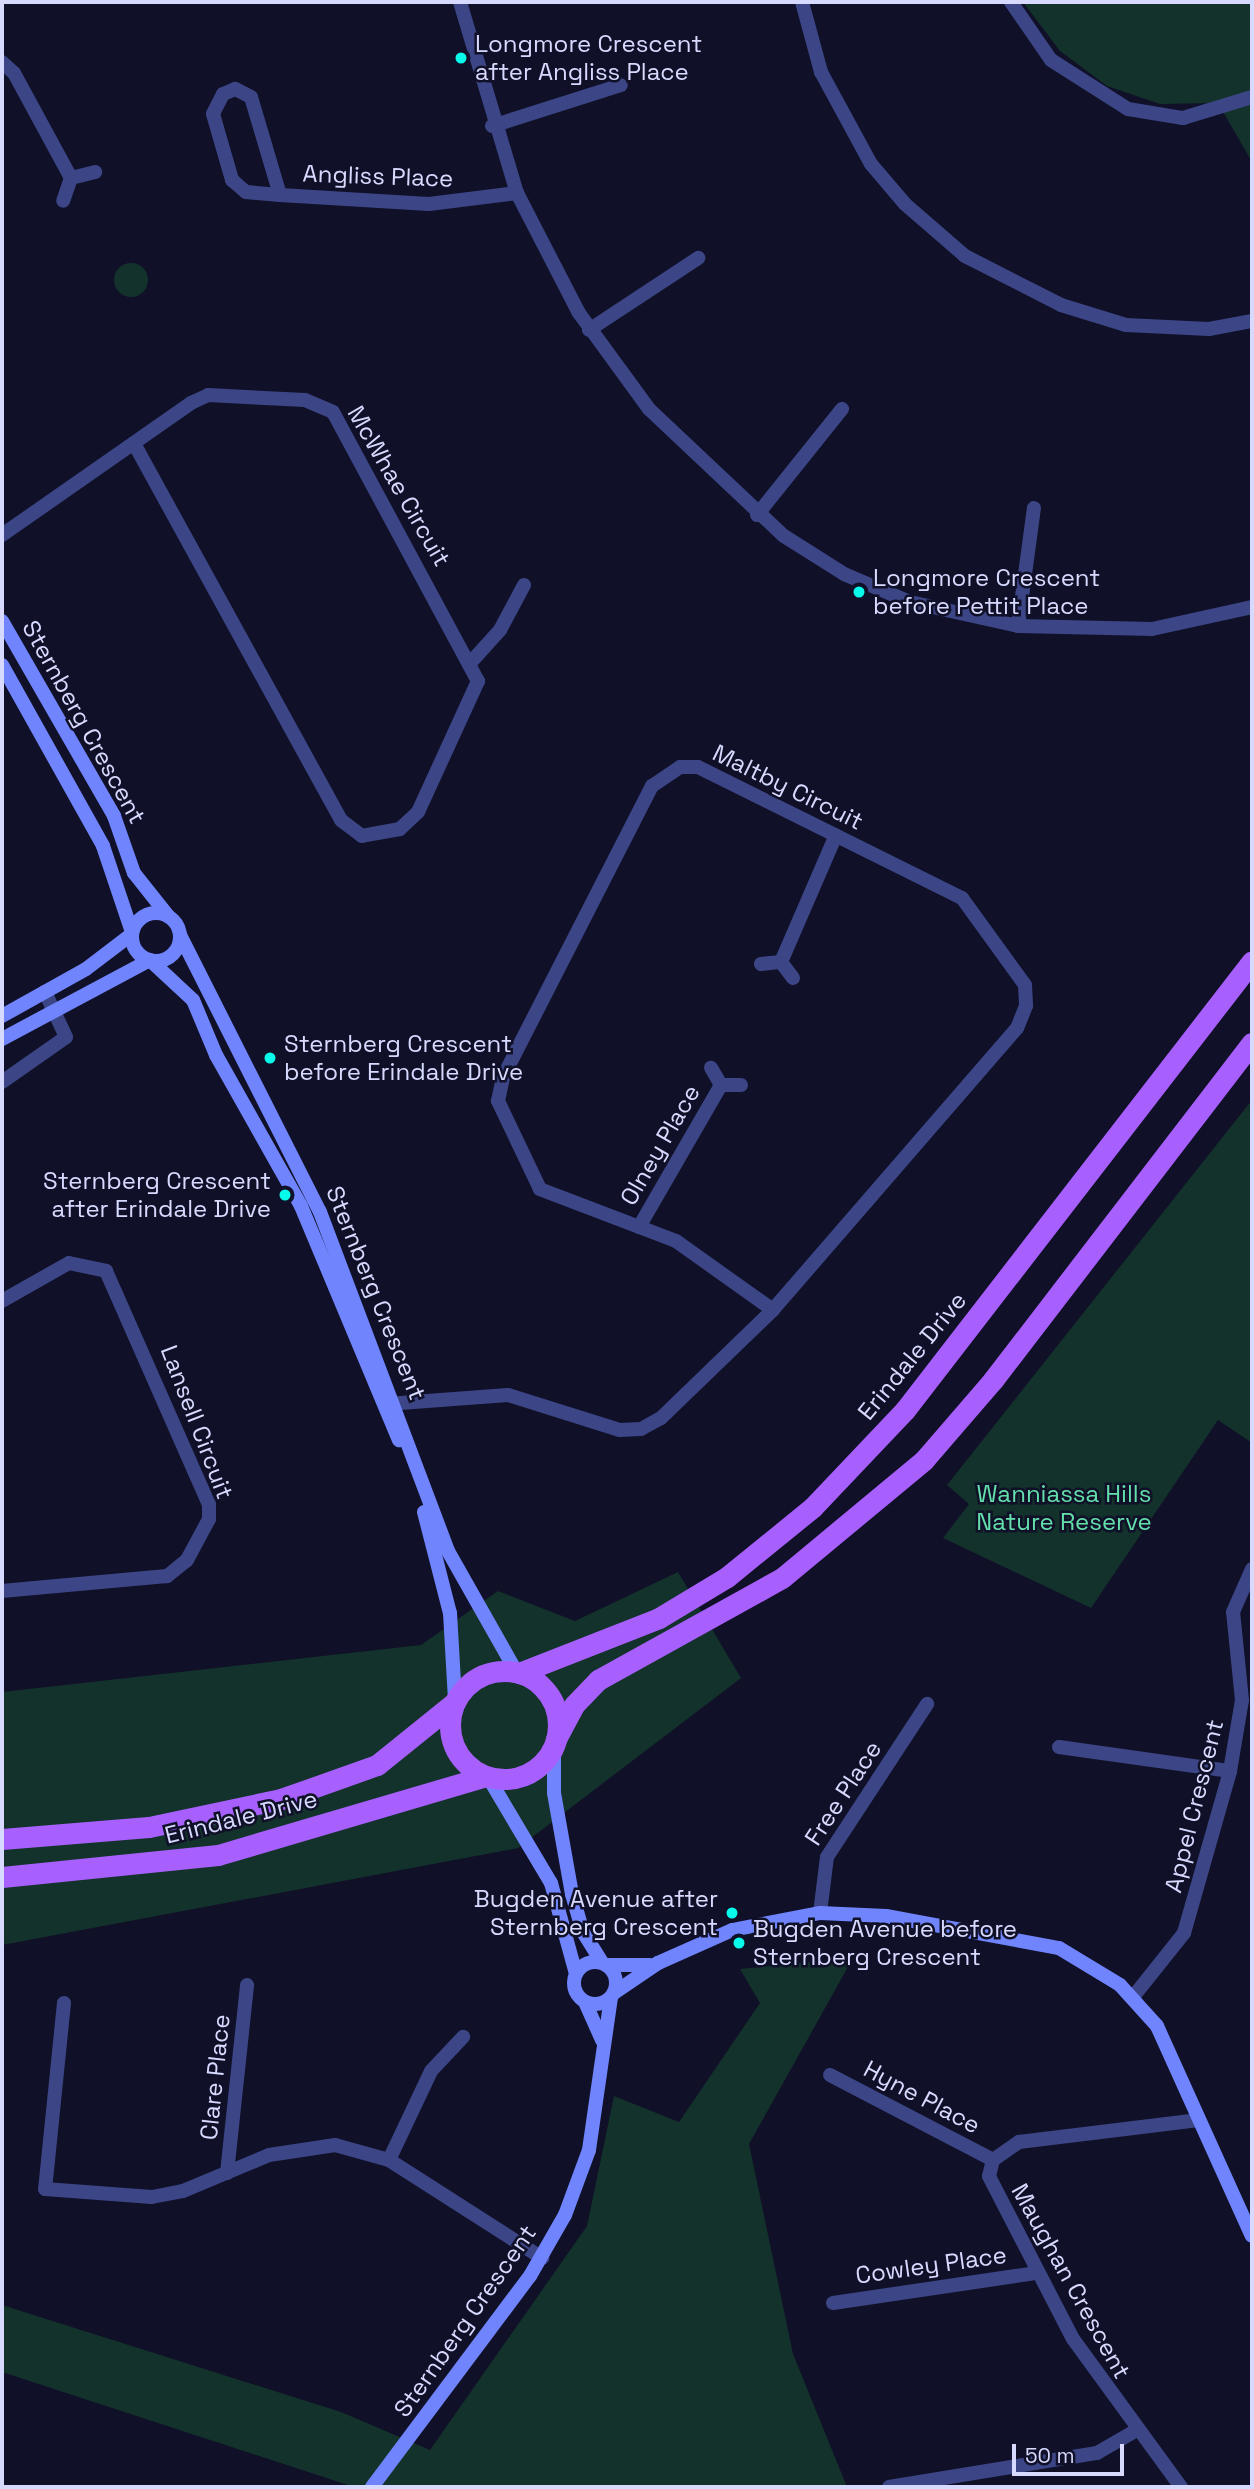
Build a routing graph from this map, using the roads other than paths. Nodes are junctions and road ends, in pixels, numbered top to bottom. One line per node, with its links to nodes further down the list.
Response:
1 (460, 2): 7 (street)
2 (802, 2): 14 (street)
3 (1011, 2): 6 (street)
4 (2, 62): 9 (street)
5 (621, 85): 7 (street)
6 (1252, 97)
7 (492, 125): 10 (street)
8 (95, 172): 9 (street)
9 (71, 178): 12 (street)
10 (517, 193): 11 (street, Angliss Place); 15 (street)
11 (279, 195): 11 (street, Angliss Place)
12 (63, 201)
13 (698, 258): 15 (street)
14 (1252, 321)
15 (589, 330): 19 (street)
16 (842, 409): 19 (street)
17 (134, 443): 20 (street, McWhae Circuit); 25 (street, McWhae Circuit); 25 (street, McWhae Circuit)
18 (1034, 508): 24 (street)
19 (757, 515): 24 (street)
20 (2, 536)
21 (524, 585): 25 (street)
22 (1252, 607): 24 (street)
23 (2, 621): 28 (street, Sternberg Crescent)
24 (1018, 626)
25 (472, 661)
26 (2, 665): 29 (street, Sternberg Crescent)
27 (836, 835): 32 (street); 45 (street, Maltby Circuit); 48 (street, Maltby Circuit)
28 (169, 917): 29 (street); 30 (street)
29 (132, 933): 31 (street); 36 (street)
30 (180, 935): 31 (street); 46 (street, Sternberg Crescent)
31 (150, 961): 37 (street); 46 (street, Sternberg Crescent)
32 (781, 961): 34 (street); 35 (street)
33 (1252, 961): 52 (main road, Erindale Drive)
34 (761, 964)
35 (793, 978)
36 (45, 992): 37 (street); 38 (street)
37 (55, 1009): 39 (street); 42 (street)
38 (2, 1016)
39 (2, 1039)
40 (1252, 1043): 55 (main road)
41 (711, 1068): 43 (street, Olney Place)
42 (2, 1082)
43 (721, 1085): 44 (street, Olney Place); 45 (street, Olney Place)
44 (741, 1085)
45 (639, 1227): 48 (street, Maltby Circuit)
46 (341, 1277): 49 (street, Sternberg Crescent)
47 (2, 1301): 51 (street, Lansell Circuit)
48 (772, 1310): 49 (street, Maltby Circuit)
49 (392, 1404): 52 (street, Sternberg Crescent); 53 (street, Sternberg Crescent)
50 (1252, 1569): 57 (street, Appel Crescent)
51 (2, 1591)
52 (518, 1673): 53 (main road); 55 (main road)
53 (455, 1702): 58 (main road); 59 (main road, Erindale Drive)
54 (928, 1704): 61 (street, Free Place)
55 (555, 1742): 58 (main road); 63 (street)
56 (1059, 1747): 57 (street)
57 (1230, 1771): 67 (street, Appel Crescent)
58 (487, 1777): 60 (main road, Erindale Drive); 64 (street)
59 (2, 1839)
60 (2, 1877)
61 (820, 1913): 62 (street); 67 (street)
62 (658, 1963): 63 (street); 66 (street)
63 (604, 1964): 64 (street); 66 (street)
64 (576, 1974): 68 (street)
65 (247, 1985): 76 (street, Clare Place)
66 (612, 1995): 68 (street); 71 (street, Sternberg Crescent)
67 (1133, 1997): 73 (street)
68 (585, 2002): 71 (street, Sternberg Crescent)
69 (64, 2003): 76 (street)
70 (463, 2037): 74 (street)
71 (603, 2049): 78 (street, Sternberg Crescent)
72 (830, 2075): 75 (street, Hyne Place)
73 (1197, 2120): 75 (street, Maughan Crescent); 77 (street)
74 (389, 2160): 76 (street); 78 (street)
75 (993, 2160): 79 (street, Maughan Crescent)
76 (228, 2173)
77 (1252, 2236)
78 (542, 2258): 82 (street, Sternberg Crescent)
79 (1037, 2273): 80 (street, Cowley Place); 81 (street, Maughan Crescent)
80 (833, 2303)
81 (1135, 2431): 83 (street); 84 (street, Maughan Crescent)
82 (372, 2487)
83 (889, 2487)
84 (1181, 2487)

